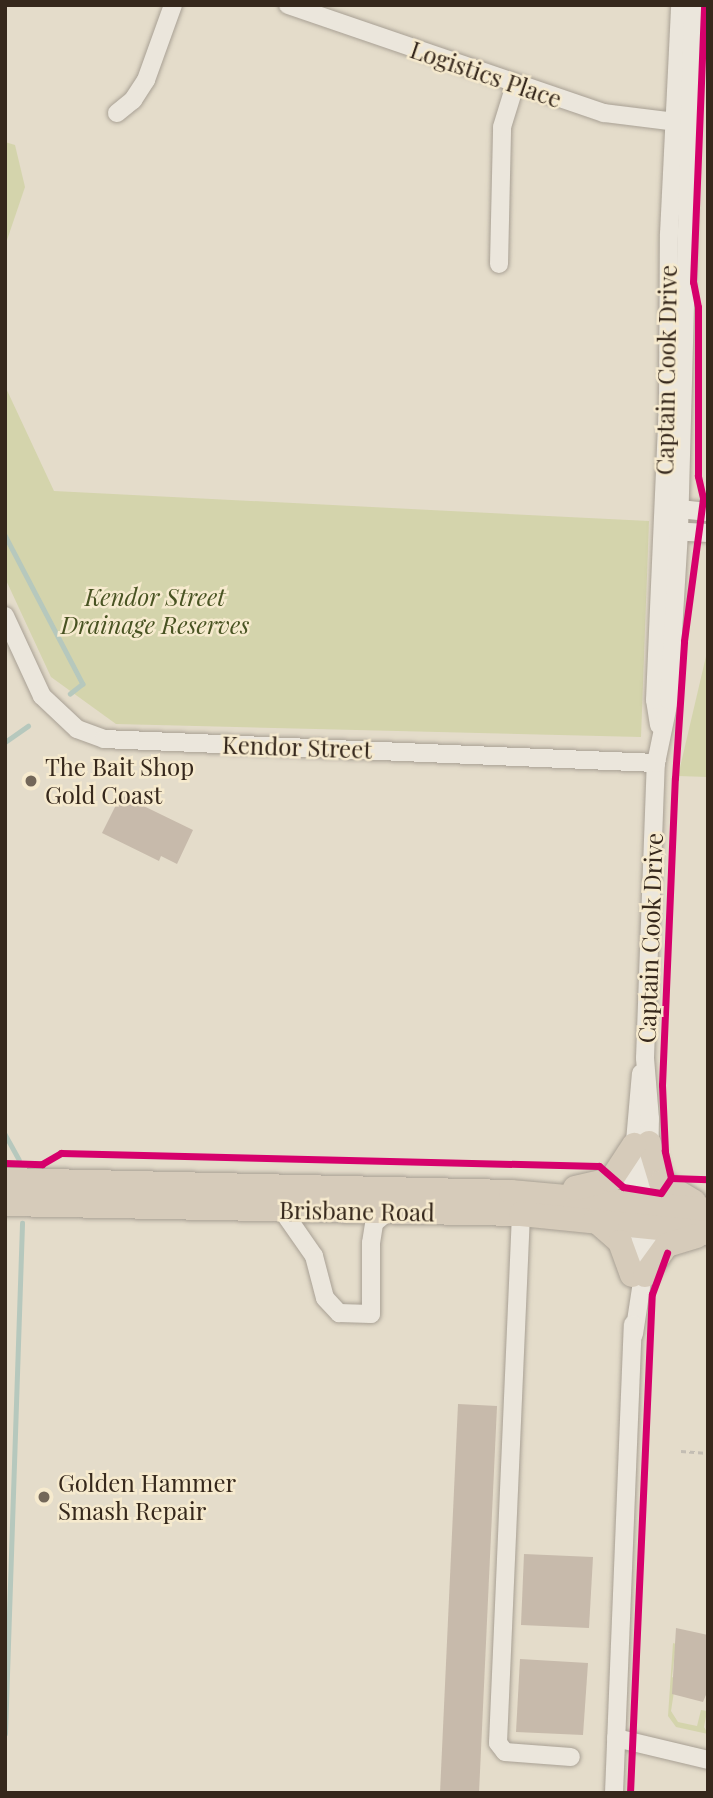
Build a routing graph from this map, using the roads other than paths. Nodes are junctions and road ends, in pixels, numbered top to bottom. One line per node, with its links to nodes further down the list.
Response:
1 (173, 5): 6 (street)
2 (288, 5): 5 (street, Logistics Place)
3 (680, 5): 7 (street, Captain Cook Drive)
4 (693, 5): 7 (street, Captain Cook Drive)
5 (515, 85): 7 (street, Logistics Place); 8 (street)
6 (117, 113)
7 (680, 123): 9 (street, Captain Cook Drive)
8 (499, 264)
9 (672, 508): 10 (street); 11 (street, Captain Cook Drive)
10 (708, 512)
11 (671, 531): 12 (street); 14 (street, Captain Cook Drive)
12 (708, 533)
13 (5, 616): 14 (street, Kendor Street)
14 (656, 763): 15 (street, Captain Cook Drive)
15 (642, 1144): 17 (highway); 20 (highway); 22 (street, Captain Cook Drive)
16 (5, 1180): 17 (highway, Brisbane Road)
17 (536, 1193): 22 (highway, Brisbane Road)
18 (5, 1204): 19 (highway, Brisbane Road)
19 (282, 1210): 21 (highway, Brisbane Road); 21 (street)
20 (708, 1210): 22 (highway, Brisbane Road)
21 (389, 1212): 23 (highway, Brisbane Road)
22 (640, 1213): 24 (highway, Brisbane Road); 25 (highway, Brisbane Road); 26 (street, Captain Cook Drive)
23 (522, 1214): 24 (highway, Brisbane Road); 28 (street)
24 (595, 1220): 26 (highway)
25 (708, 1233): 26 (highway)
26 (638, 1275): 27 (street, Captain Cook Drive)
27 (617, 1738): 29 (street); 30 (street, Captain Cook Drive)
28 (571, 1757)
29 (708, 1760)
30 (614, 1793)

